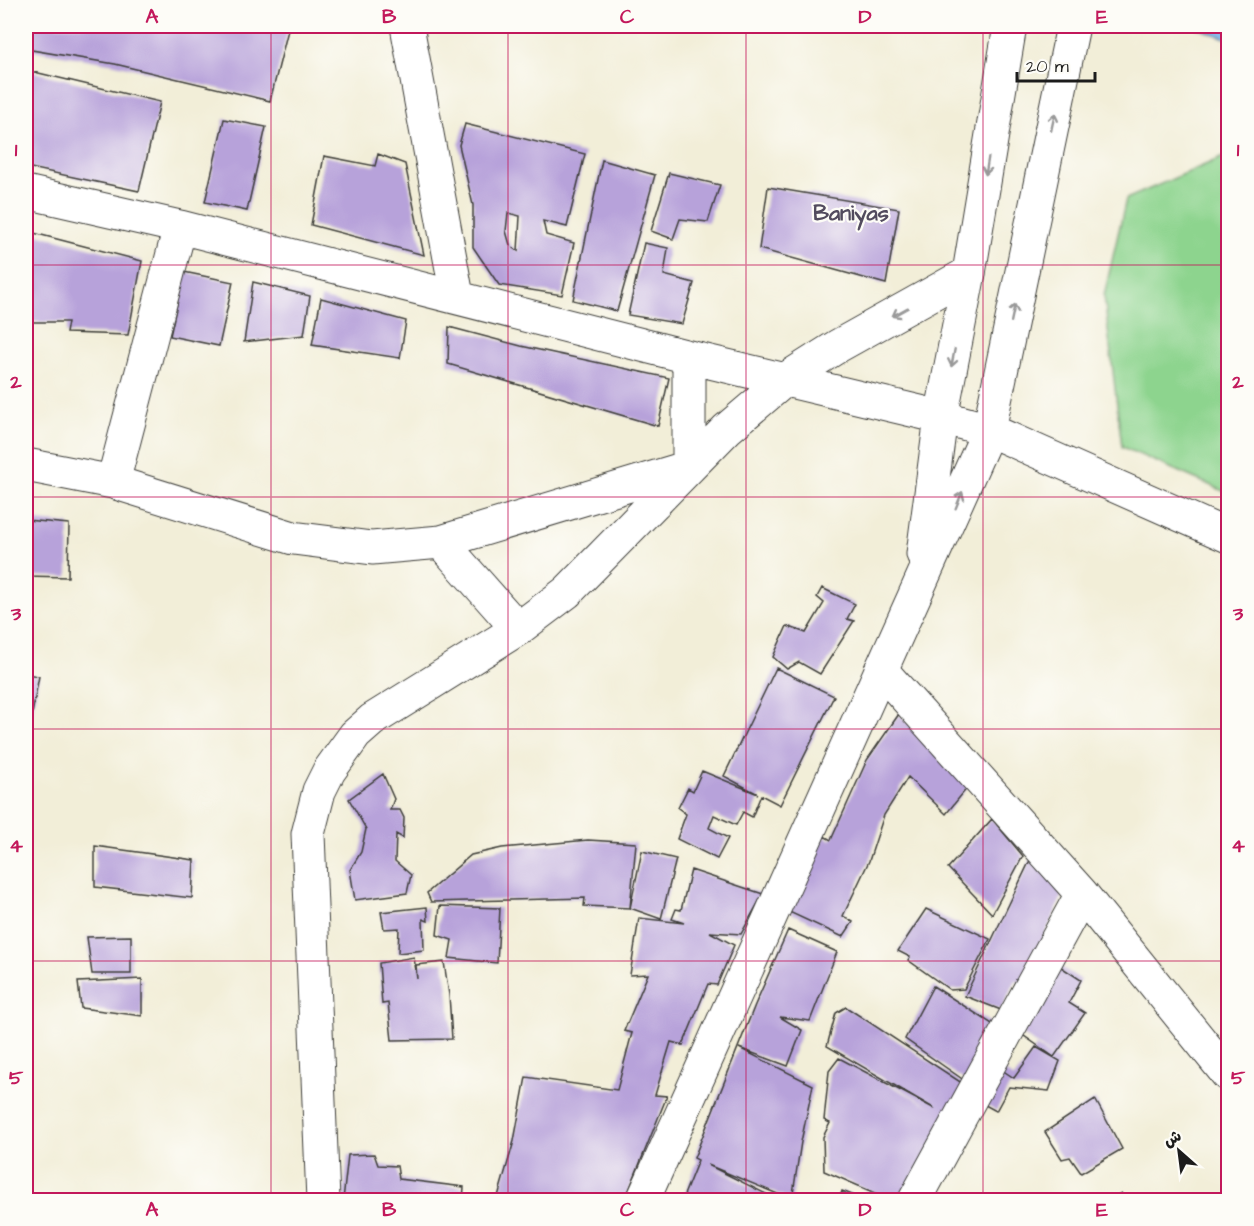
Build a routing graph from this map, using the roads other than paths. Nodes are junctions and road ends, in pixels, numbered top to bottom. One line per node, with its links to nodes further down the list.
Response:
1 (407, 26): 7 (street)
2 (1010, 26): 6 (street, one-way to 6)
3 (1073, 26): 11 (street, one-way to 3)
4 (26, 192): 5 (street)
5 (180, 227): 7 (street); 14 (street)
6 (969, 273): 9 (street, one-way to 9); 10 (street, one-way to 10)
7 (457, 296): 8 (street)
8 (688, 357): 9 (street); 13 (street)
9 (786, 379): 10 (street); 13 (street)
10 (941, 417): 11 (street); 17 (street)
11 (989, 430): 15 (street); 17 (street, one-way to 11)
12 (26, 465): 14 (street)
13 (689, 467): 16 (street); 18 (street)
14 (112, 482): 16 (street)
15 (1228, 536)
16 (441, 542): 18 (street)
17 (916, 591): 19 (street)
18 (519, 629): 22 (street)
19 (881, 670): 20 (street); 23 (street)
20 (1083, 894): 21 (street); 24 (street)
21 (1228, 1075)
22 (323, 1200)
23 (644, 1200)
24 (915, 1200)

